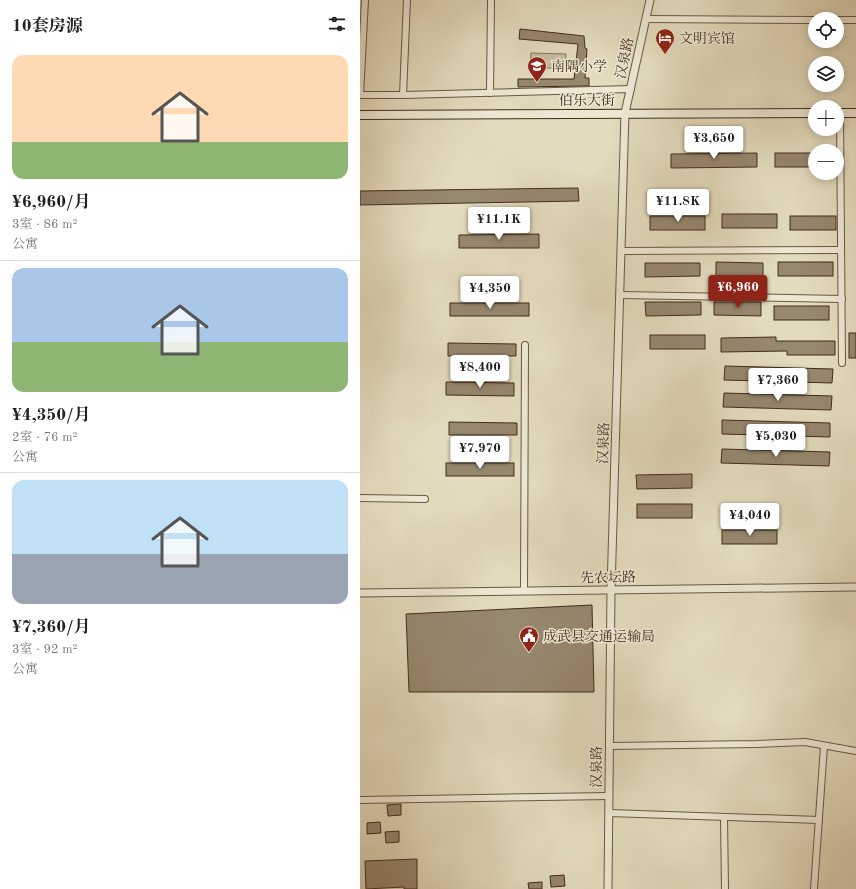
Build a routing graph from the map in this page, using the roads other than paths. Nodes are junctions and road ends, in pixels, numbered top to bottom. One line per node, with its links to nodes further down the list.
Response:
1 (365, 0): 11 (street)
2 (407, 0): 12 (street)
3 (491, 0): 10 (street)
4 (650, 0): 5 (street, 汉泉路)
5 (646, 19): 6 (street); 9 (street, 汉泉路)
6 (808, 20)
7 (844, 20): 8 (street)
8 (856, 20)
9 (631, 89): 10 (street); 13 (street, 汉泉路)
10 (490, 93): 12 (street)
11 (360, 95): 12 (street)
12 (403, 95)
13 (625, 113): 14 (main road, 伯乐大街); 17 (main road, 伯乐大街); 20 (street, 汉泉路)
14 (808, 113)
15 (844, 113): 16 (main road)
16 (856, 113)
17 (360, 115)
18 (839, 136): 19 (street)
19 (841, 250): 20 (street); 22 (street)
20 (621, 251): 21 (street, 汉泉路)
21 (620, 295): 22 (street); 28 (street, 汉泉路)
22 (842, 299): 24 (street)
23 (525, 345): 29 (street)
24 (842, 363)
25 (360, 498): 26 (street)
26 (425, 499)
27 (856, 587): 28 (street, 先农坛路)
28 (611, 590): 29 (street, 先农坛路); 31 (street, 汉泉路)
29 (524, 591): 30 (street, 先农坛路)
30 (360, 593)
31 (610, 746): 32 (street); 34 (street, 汉泉路)
32 (824, 746): 33 (street); 38 (street)
33 (856, 751)
34 (609, 796): 35 (street); 36 (street, 汉泉路)
35 (360, 800)
36 (609, 813): 37 (street); 39 (street, 汉泉路)
37 (724, 817): 38 (street); 40 (street)
38 (819, 820): 41 (street)
39 (608, 889)
40 (725, 889)
41 (814, 889)

